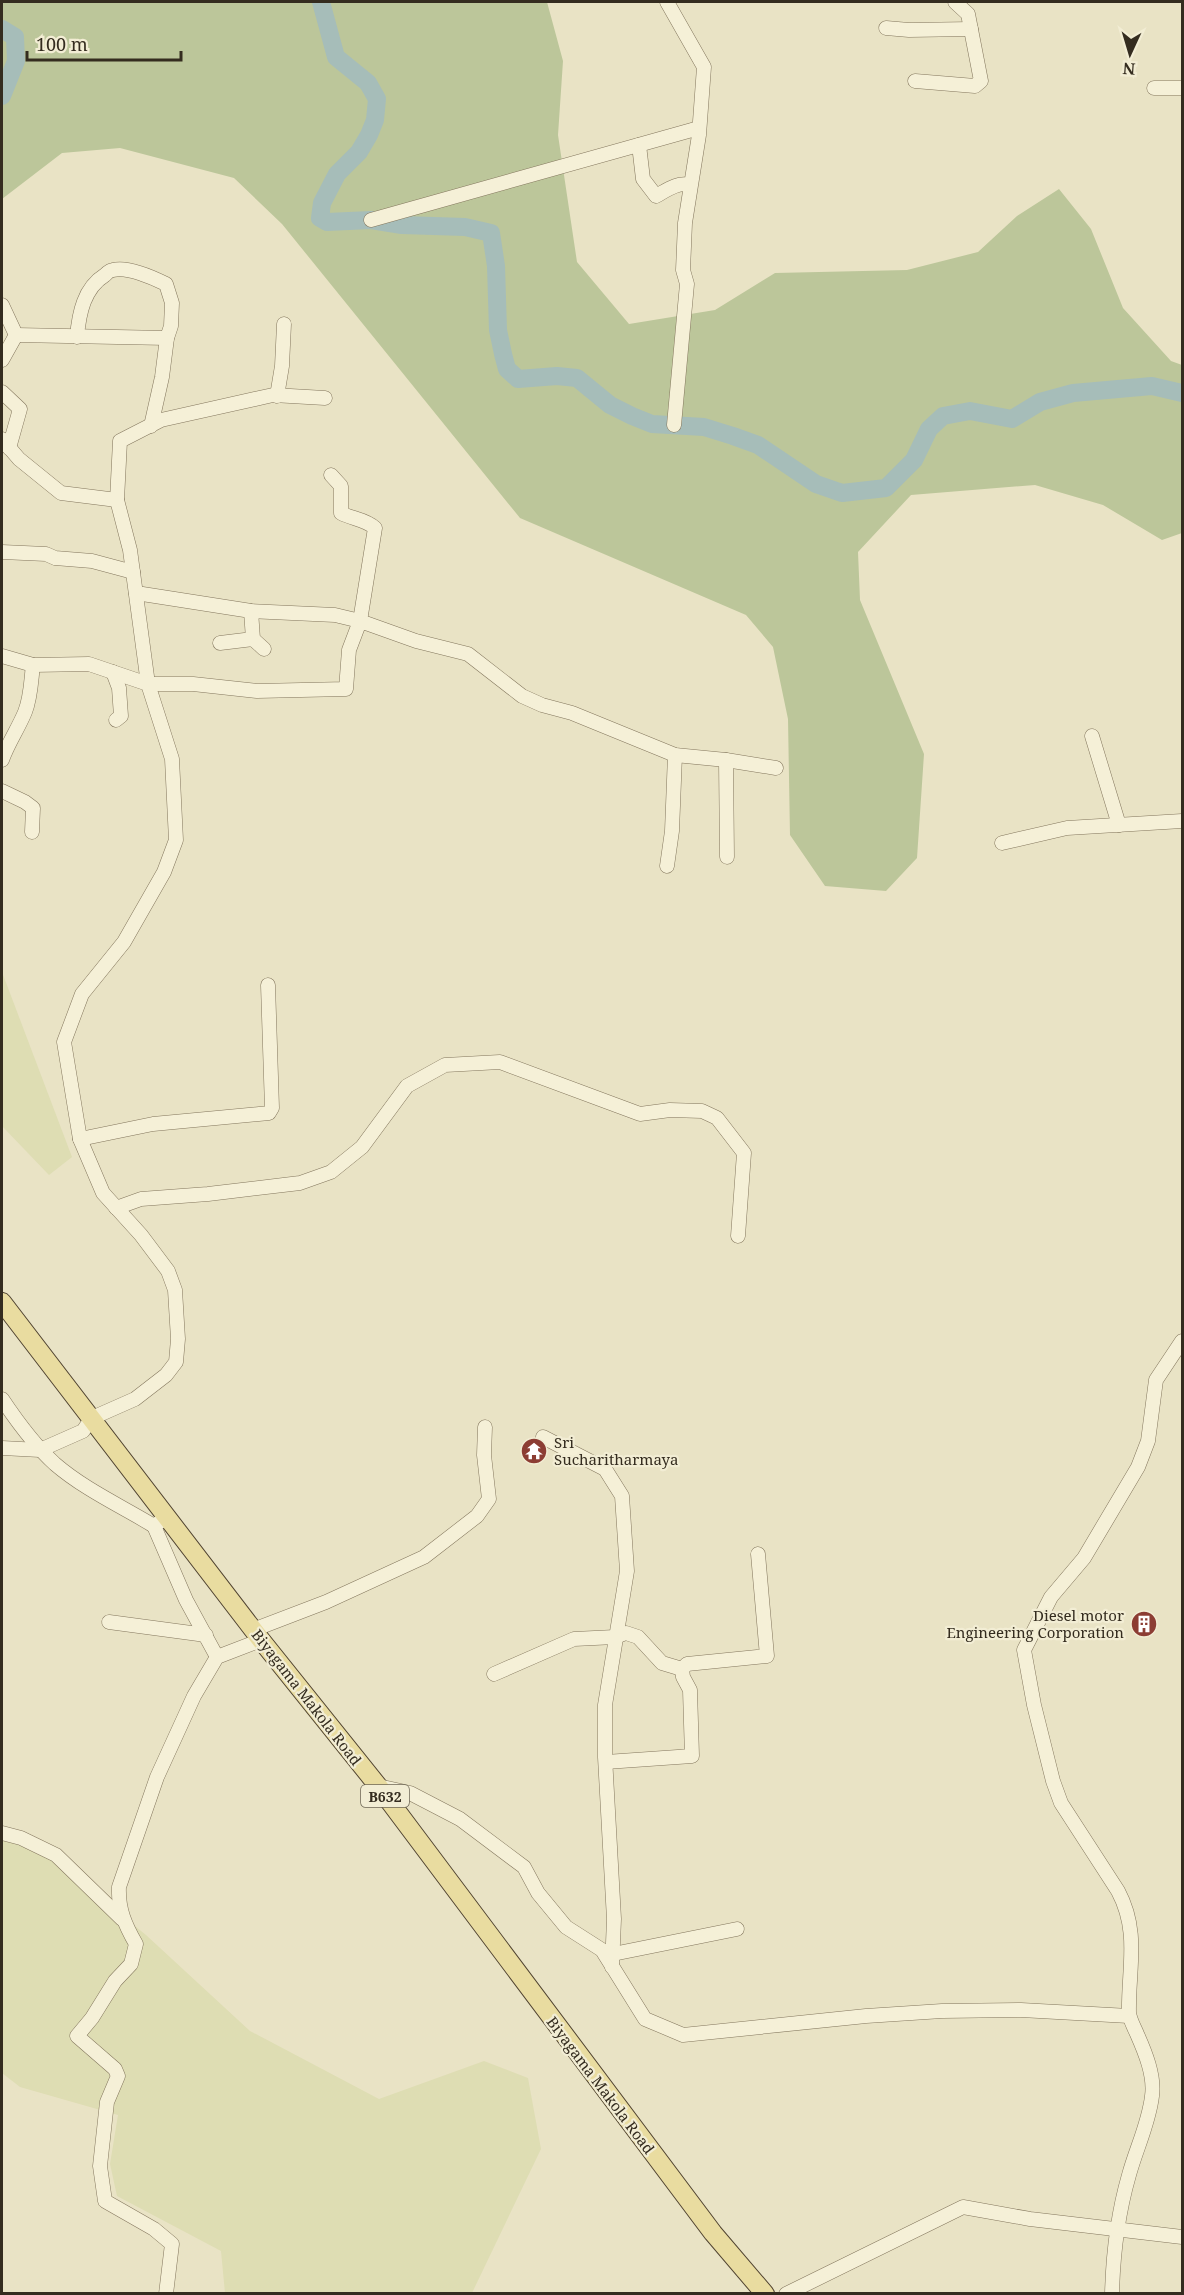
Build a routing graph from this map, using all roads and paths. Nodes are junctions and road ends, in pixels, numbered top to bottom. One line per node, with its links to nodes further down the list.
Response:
1 (668, 2): 8 (street)
2 (955, 2): 4 (street)
3 (886, 28): 4 (street)
4 (971, 29): 5 (street)
5 (915, 81)
6 (1154, 88): 7 (street)
7 (1182, 88)
8 (699, 128): 9 (street); 10 (street)
9 (639, 145): 10 (street); 11 (street)
10 (690, 185): 21 (street)
11 (371, 220)
12 (2, 305): 14 (street)
13 (284, 324): 19 (street)
14 (16, 335): 15 (street); 17 (street)
15 (77, 336): 16 (street); 16 (street)
16 (166, 338): 22 (street)
17 (2, 360)
18 (2, 392): 23 (street)
19 (277, 396): 20 (street); 22 (street)
20 (326, 398)
21 (674, 425)
22 (151, 426): 25 (street)
23 (5, 443): 25 (street)
24 (331, 475): 30 (street)
25 (117, 500): 27 (street)
26 (2, 552): 27 (street)
27 (133, 572): 28 (street)
28 (136, 592): 29 (street); 37 (street)
29 (251, 611): 30 (street); 31 (street)
30 (360, 621): 37 (street); 40 (street)
31 (253, 639): 32 (street); 33 (street)
32 (220, 643)
33 (264, 649)
34 (2, 656): 35 (street)
35 (33, 665): 36 (street); 41 (street)
36 (113, 672): 37 (street); 38 (street)
37 (148, 684): 52 (street)
38 (116, 720)
39 (1092, 736): 46 (street)
40 (675, 756): 42 (street); 50 (street)
41 (2, 760)
42 (726, 760): 43 (street); 49 (street)
43 (776, 768)
44 (2, 792): 47 (street)
45 (1182, 821): 46 (street)
46 (1119, 825): 48 (street)
47 (32, 832)
48 (1002, 843)
49 (726, 857)
50 (667, 866)
51 (268, 985): 52 (street)
52 (80, 1139): 53 (street)
53 (116, 1208): 54 (street); 58 (street)
54 (738, 1236)
55 (2, 1302): 58 (main road, Biyagama Makola Road / B632)
56 (1182, 1341): 78 (street)
57 (2, 1399): 62 (street)
58 (92, 1418): 62 (street); 63 (main road, Biyagama Makola Road / B632)
59 (485, 1427): 67 (street)
60 (543, 1437): 68 (street)
61 (2, 1448): 62 (street)
62 (40, 1450): 63 (street)
63 (161, 1522): 66 (street); 67 (main road, Biyagama Makola Road / B632)
64 (758, 1554): 70 (street)
65 (109, 1622): 66 (street)
66 (206, 1635): 69 (street)
67 (257, 1635): 69 (street); 73 (main road, Biyagama Makola Road / B632)
68 (615, 1637): 70 (street); 71 (street); 72 (street)
69 (217, 1657): 75 (street)
70 (682, 1669): 72 (street)
71 (494, 1674)
72 (606, 1762): 77 (street)
73 (378, 1786): 77 (street); 82 (main road, Biyagama Makola Road / B632)
74 (2, 1833): 75 (street)
75 (125, 1922): 81 (street)
76 (737, 1929): 77 (street)
77 (613, 1960): 78 (street)
78 (1129, 2016): 79 (street)
79 (1117, 2229): 80 (street); 83 (street); 84 (street)
80 (1182, 2237)
81 (166, 2294)
82 (765, 2294)
83 (786, 2294)
84 (1112, 2294)

